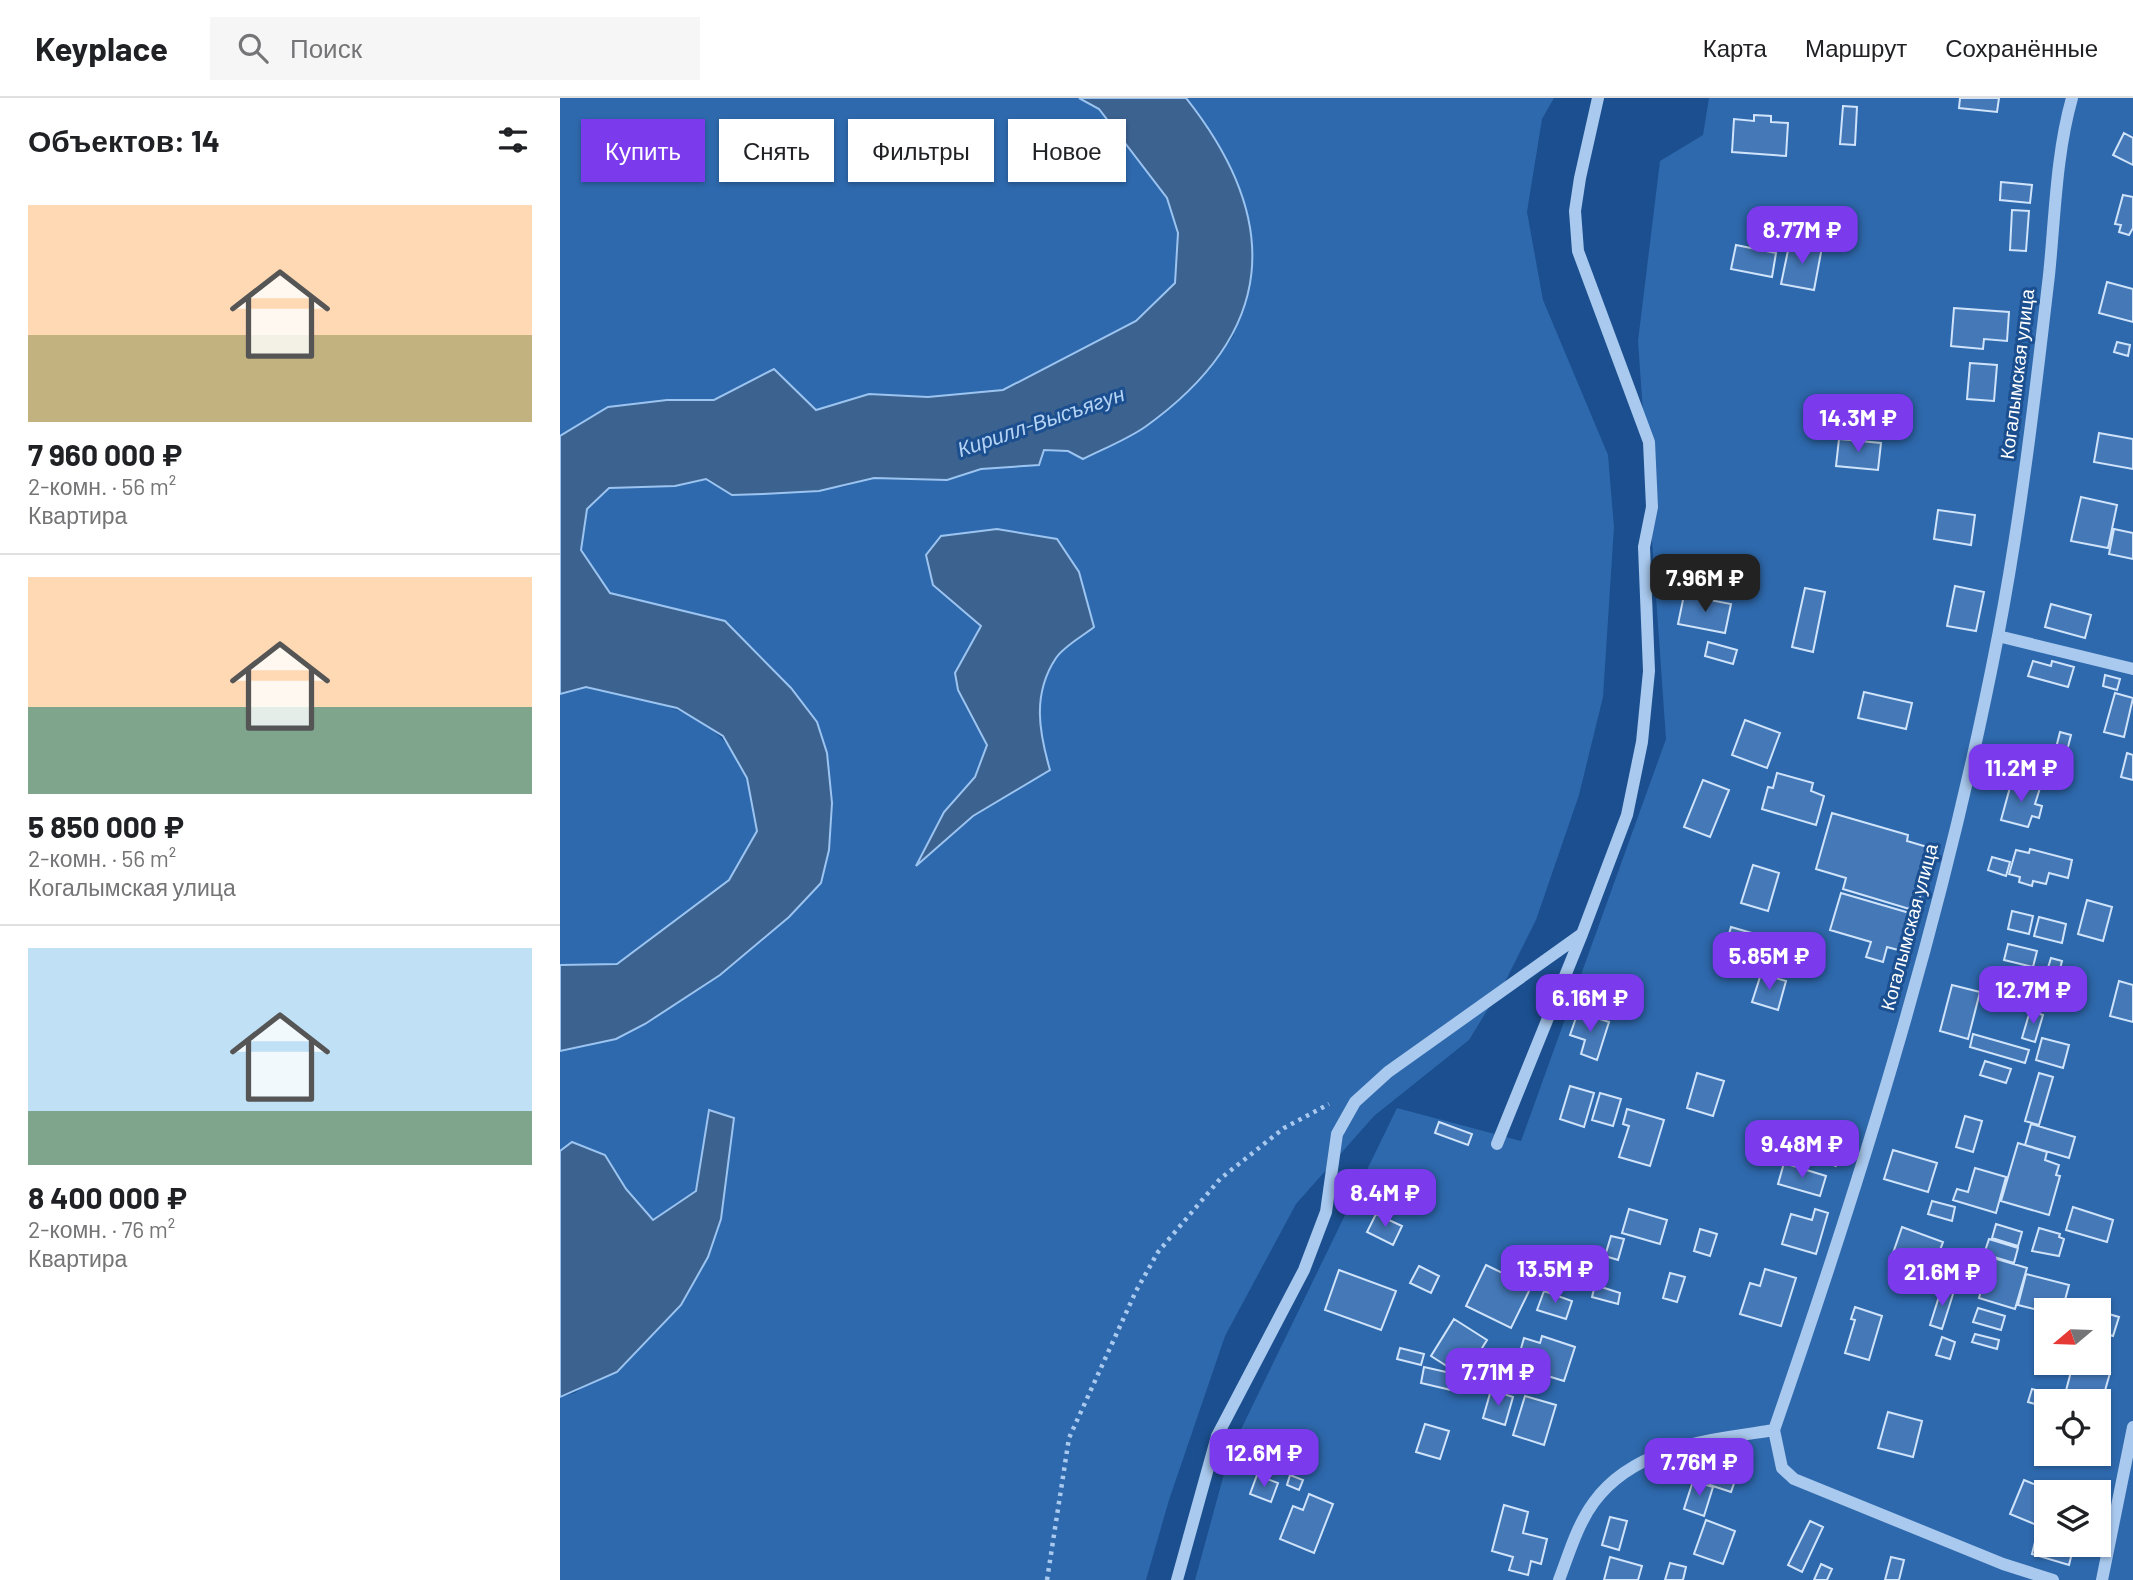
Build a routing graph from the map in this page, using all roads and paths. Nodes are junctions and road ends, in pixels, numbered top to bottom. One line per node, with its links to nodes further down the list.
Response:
1 (1598, 98): 5 (street)
2 (2072, 98): 3 (street, Когалымская улица)
3 (1998, 636): 4 (street); 9 (street, Когалымская улица)
4 (2133, 668)
5 (1582, 934): 7 (street); 11 (street)
6 (1330, 1103): 10 (path)
7 (1497, 1144)
8 (2133, 1427): 14 (street)
9 (1773, 1430): 12 (street); 13 (street)
10 (1047, 1580)
11 (1177, 1580)
12 (1559, 1580)
13 (2053, 1580)
14 (2102, 1580)

